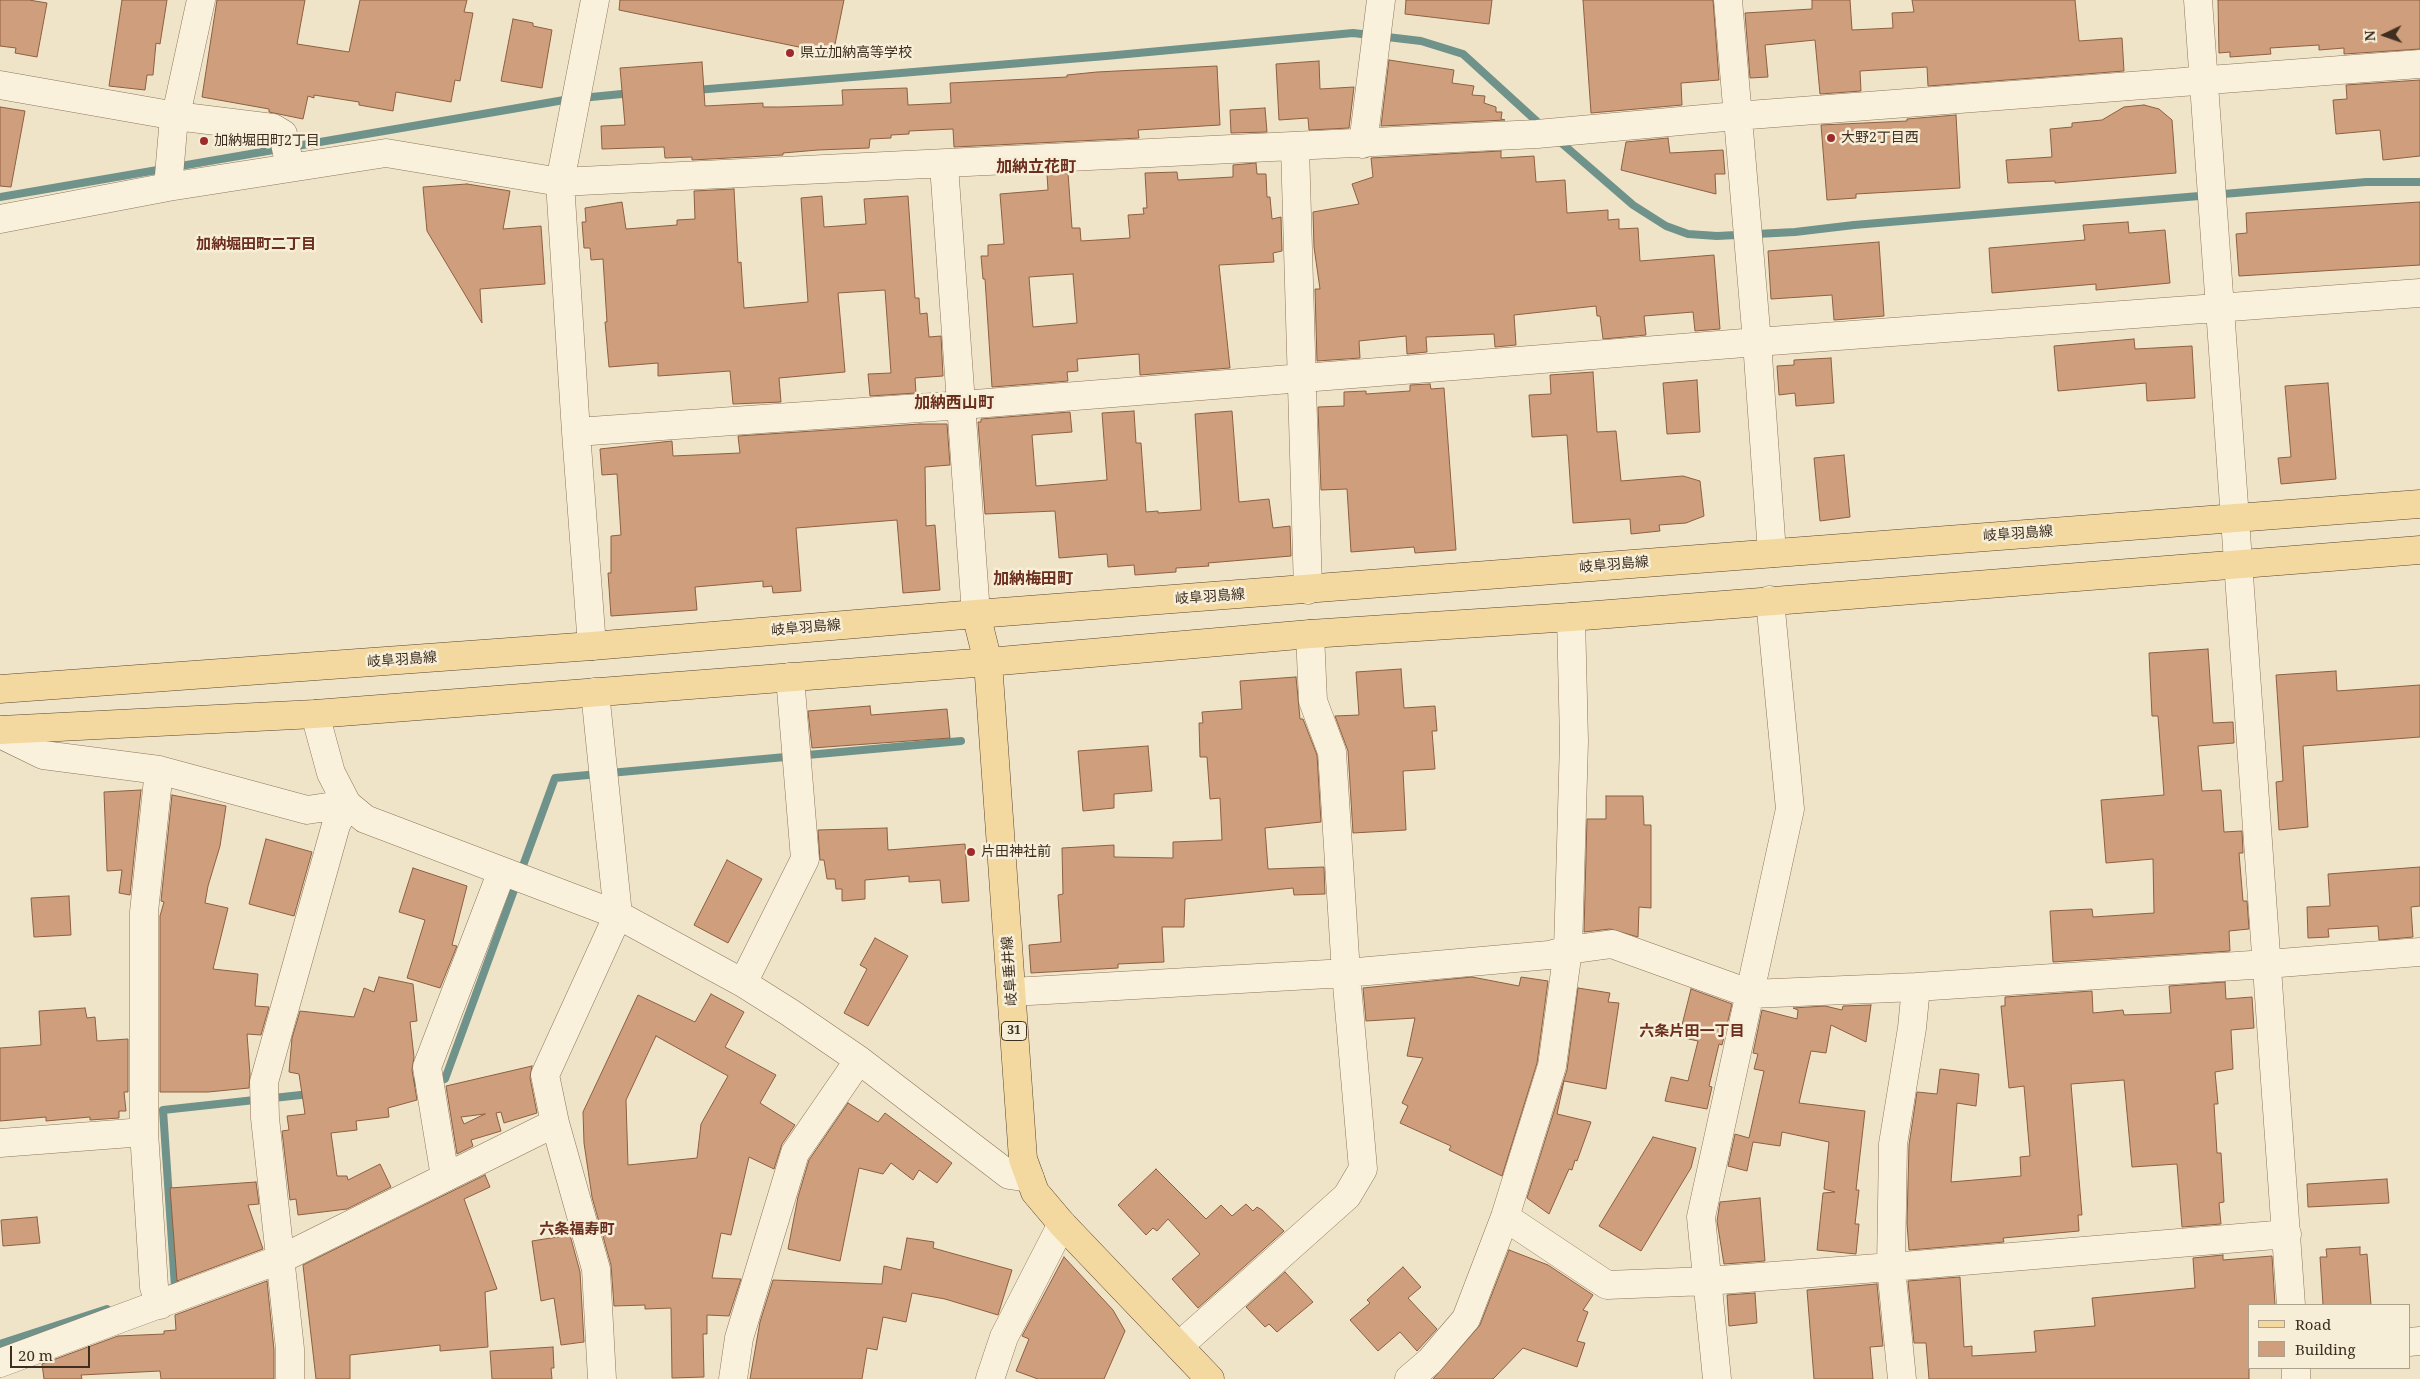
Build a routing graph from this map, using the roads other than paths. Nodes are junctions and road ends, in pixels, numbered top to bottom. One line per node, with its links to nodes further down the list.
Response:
1 (201, 0): 9 (street)
2 (595, 0): 16 (street)
3 (1728, 0): 10 (street)
4 (2198, 0): 7 (street)
5 (1380, 8): 11 (street)
6 (2420, 64): 7 (street)
7 (2205, 82): 10 (street); 19 (street)
8 (0, 85): 9 (street)
9 (176, 116): 13 (street); 15 (street)
10 (1736, 116): 11 (street); 20 (street)
11 (1363, 144): 12 (street)
12 (1295, 147): 14 (street); 21 (street)
13 (287, 152): 15 (street); 16 (street)
14 (944, 165): 16 (street); 22 (street)
15 (169, 172): 17 (street)
16 (560, 182): 23 (street)
17 (0, 219)
18 (2420, 293): 19 (street)
19 (2220, 308): 20 (street); 25 (street)
20 (1757, 342): 21 (street); 27 (street)
21 (1301, 378): 22 (street); 29 (street)
22 (962, 405): 23 (street); 31 (street)
23 (576, 432): 34 (street)
24 (2420, 504): 25 (main road, 岐阜羽島線)
25 (2233, 518): 27 (main road, 岐阜羽島線); 28 (street)
26 (2420, 550): 28 (main road)
27 (1772, 553): 29 (main road, 岐阜羽島線)
28 (2238, 564): 30 (main road); 47 (street)
29 (1308, 590): 31 (main road, 岐阜羽島線)
30 (1770, 600): 32 (main road); 52 (street)
31 (976, 614): 34 (main road, 岐阜羽島線); 35 (main road, 岐阜垂井線 / 31)
32 (1571, 617): 33 (main road); 45 (street)
33 (1310, 634): 35 (main road); 48 (street)
34 (592, 646): 37 (main road, 岐阜羽島線)
35 (988, 662): 36 (main road); 51 (main road, 岐阜垂井線 / 31)
36 (790, 677): 38 (main road); 49 (street)
37 (0, 689)
38 (595, 692): 39 (main road); 44 (street)
39 (315, 714): 40 (main road); 42 (street)
40 (0, 732): 41 (street)
41 (159, 770): 42 (street); 55 (street)
42 (347, 804): 43 (street); 62 (street)
43 (502, 871): 44 (street); 57 (street)
44 (618, 915): 49 (street); 54 (street)
45 (1568, 950): 48 (street); 52 (street); 59 (street)
46 (2420, 952): 47 (street)
47 (2267, 964): 50 (street); 61 (street)
48 (1346, 973): 51 (street); 67 (street)
49 (743, 983): 53 (street)
50 (1916, 987): 52 (street); 63 (street)
51 (1012, 992): 58 (main road, 岐阜垂井線 / 31)
52 (1751, 994): 64 (street)
53 (859, 1060): 58 (street); 71 (street)
54 (555, 1123): 57 (street); 70 (street)
55 (144, 1132): 56 (street); 66 (street)
56 (0, 1143)
57 (445, 1177): 62 (street)
58 (1030, 1178): 60 (main road, 岐阜垂井線 / 31)
59 (1505, 1217): 64 (street); 74 (street)
60 (1062, 1224): 67 (main road, 岐阜垂井線 / 31); 72 (street)
61 (2286, 1234): 63 (street); 65 (street)
62 (281, 1259): 66 (street); 69 (street)
63 (1891, 1267): 64 (street); 76 (street)
64 (1707, 1281): 75 (street)
65 (2291, 1304)
66 (160, 1305): 68 (street)
67 (1179, 1346): 73 (main road, 岐阜垂井線 / 31)
68 (0, 1364)
69 (290, 1379)
70 (602, 1379)
71 (733, 1379)
72 (990, 1379)
73 (1210, 1379)
74 (1409, 1379)
75 (1717, 1379)
76 (1902, 1379)

